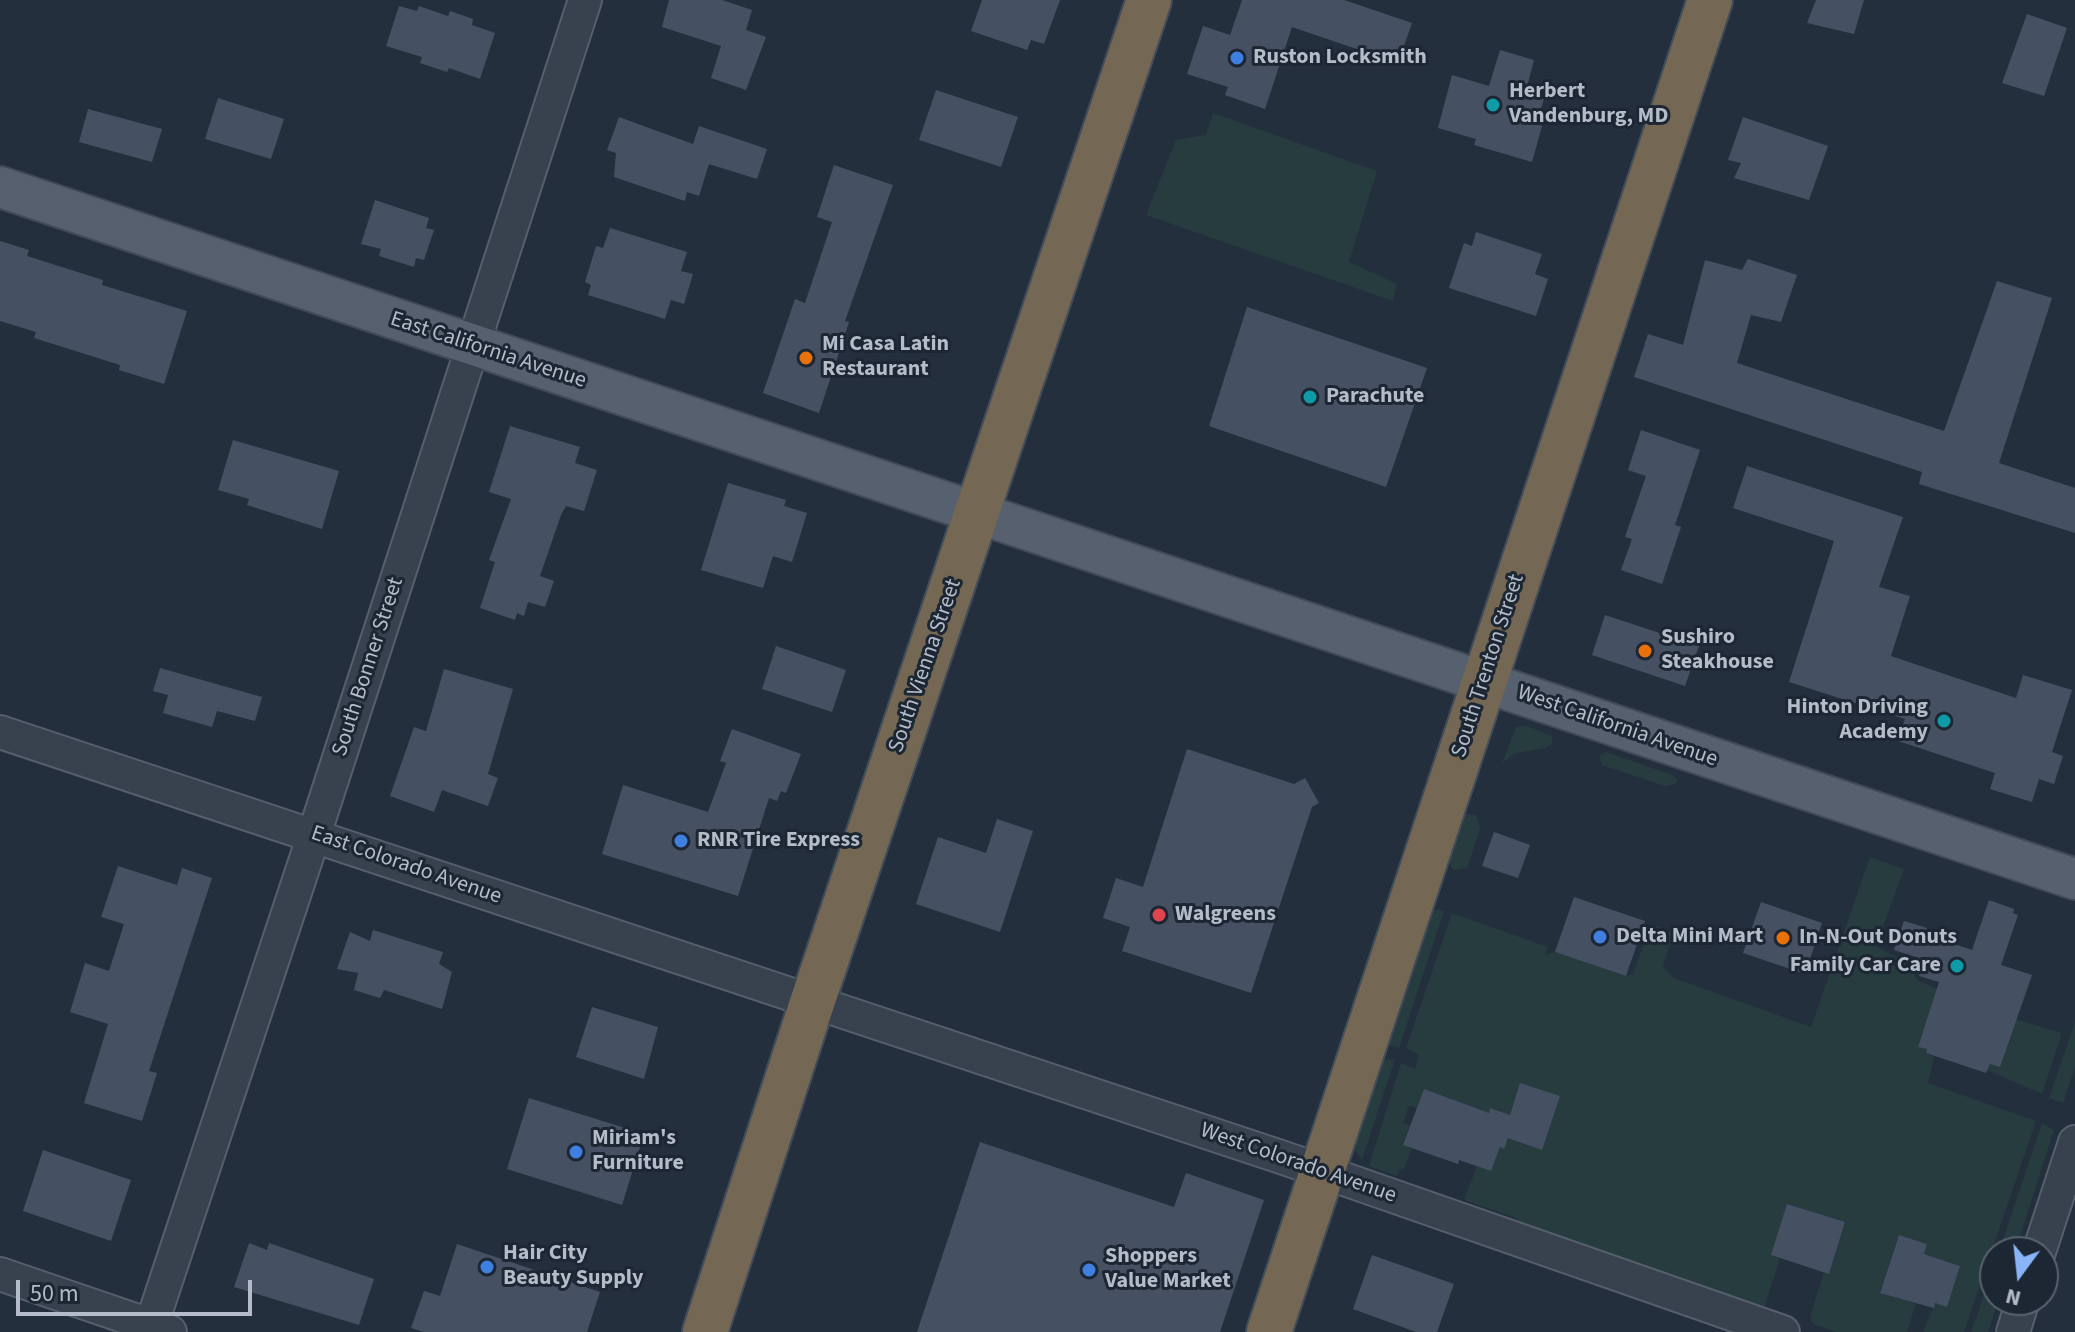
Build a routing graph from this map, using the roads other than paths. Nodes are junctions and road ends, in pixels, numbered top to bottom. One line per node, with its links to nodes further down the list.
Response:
1 (585, 0): 5 (street, South Bonner Street)
2 (1149, 0): 6 (highway, South Vienna Street)
3 (1710, 0): 7 (highway, South Trenton Street)
4 (0, 187): 5 (main road, East California Avenue)
5 (473, 346): 6 (main road, East California Avenue); 9 (street, South Bonner Street)
6 (977, 514): 7 (main road, West California Avenue); 11 (highway, South Vienna Street)
7 (1485, 682): 10 (main road, West California Avenue); 13 (highway, South Trenton Street)
8 (0, 732): 9 (street, East Colorado Avenue)
9 (314, 835): 11 (street, East Colorado Avenue); 16 (street, South Bonner Street)
10 (2075, 879)
11 (812, 1003): 13 (street, West Colorado Avenue); 17 (highway, South Vienna Street)
12 (2075, 1142): 14 (street)
13 (1322, 1171): 18 (highway, South Trenton Street); 19 (street, West Colorado Avenue)
14 (2044, 1236)
15 (0, 1274): 16 (street)
16 (156, 1330)
17 (705, 1332)
18 (1269, 1332)
19 (1783, 1332)

